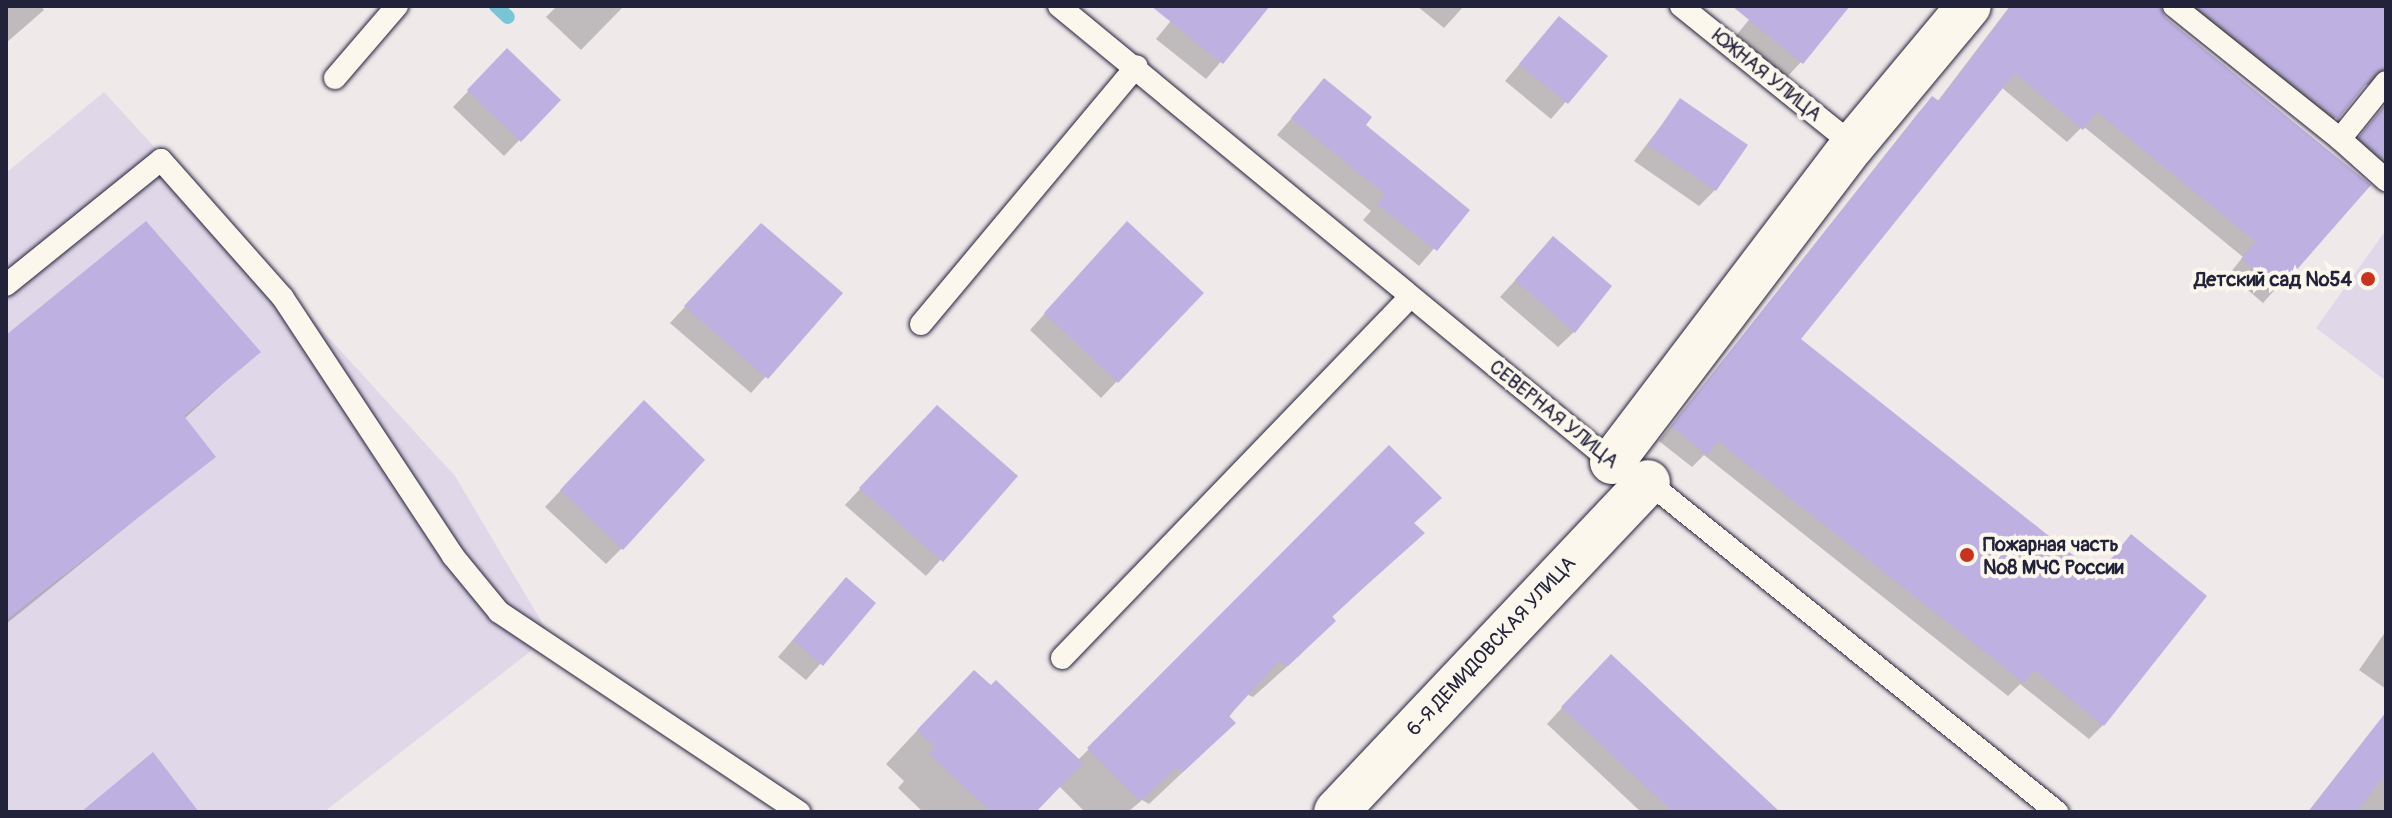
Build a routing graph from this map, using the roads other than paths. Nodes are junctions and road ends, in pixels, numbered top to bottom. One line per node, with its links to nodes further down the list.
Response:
1 (397, 6): 7 (lane)
2 (1059, 6): 6 (lane, СЕВЕРНАЯ УЛИЦА)
3 (1681, 6): 10 (lane, ЮЖНАЯ УЛИЦА)
4 (1969, 6): 10 (street, 6-Я ДЕМИДОВСКАЯ УЛИЦА)
5 (2174, 6): 9 (lane)
6 (1137, 66): 13 (lane, СЕВЕРНАЯ УЛИЦА); 14 (lane)
7 (335, 78)
8 (2386, 82): 9 (lane)
9 (2340, 139): 11 (lane)
10 (1853, 145): 15 (street, 6-Я ДЕМИДОВСКАЯ УЛИЦА)
11 (2386, 180)
12 (6, 285): 17 (lane)
13 (1410, 297): 15 (lane, СЕВЕРНАЯ УЛИЦА); 16 (lane)
14 (921, 324)
15 (1630, 472): 18 (street, 6-Я ДЕМИДОВСКАЯ УЛИЦА); 19 (lane, СЕВЕРНАЯ УЛИЦА)
16 (1062, 658)
17 (799, 812)
18 (1336, 812)
19 (2057, 812)

